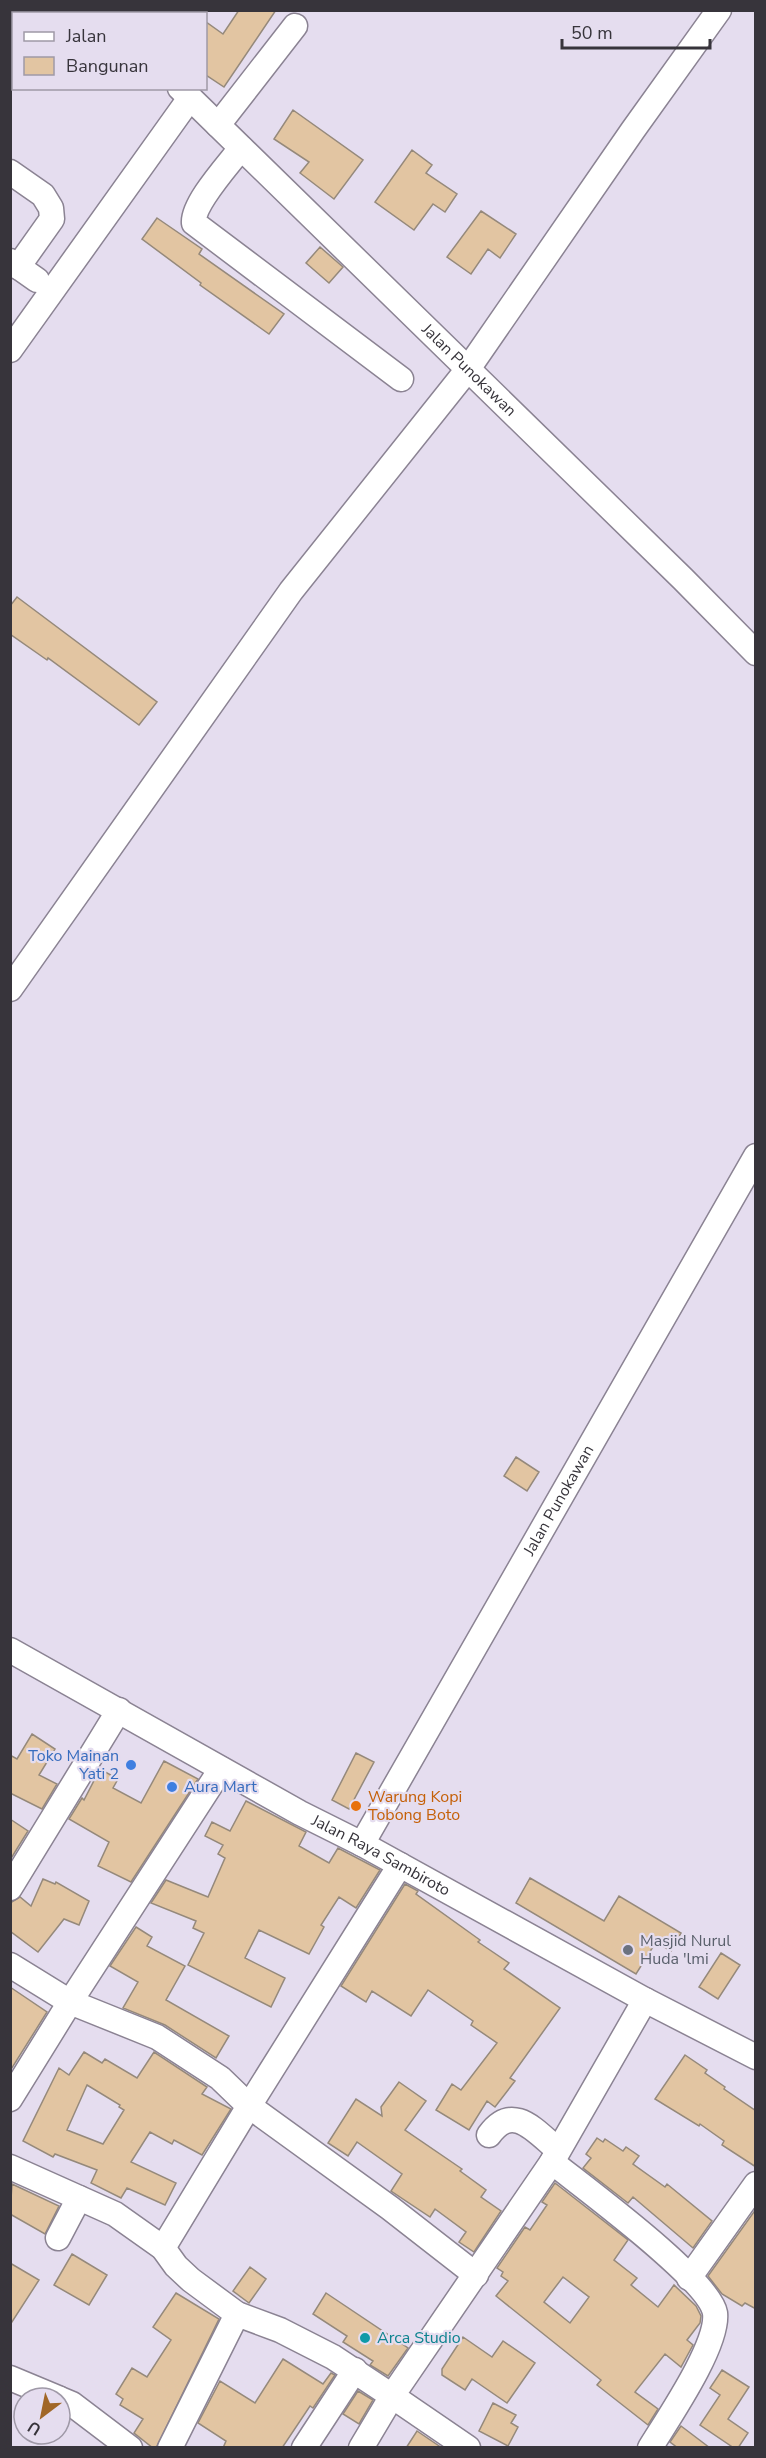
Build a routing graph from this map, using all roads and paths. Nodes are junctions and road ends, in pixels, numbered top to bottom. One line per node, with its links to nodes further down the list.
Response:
1 (719, 10): 9 (street)
2 (295, 26): 4 (street)
3 (185, 93): 4 (street, Jalan Punokawan); 8 (street)
4 (218, 125): 5 (street, Jalan Punokawan)
5 (241, 148): 9 (street, Jalan Punokawan); 10 (street)
6 (10, 172): 7 (street)
7 (22, 270)
8 (10, 350)
9 (468, 369): 11 (street, Jalan Punokawan); 12 (street)
10 (401, 379)
11 (756, 653)
12 (10, 989)
13 (756, 1156): 17 (street, Jalan Punokawan)
14 (10, 1650): 15 (street, Jalan Raya Sambiroto)
15 (119, 1710): 16 (street, Jalan Raya Sambiroto); 19 (street)
16 (221, 1769): 17 (street, Jalan Raya Sambiroto); 22 (street)
17 (362, 1844): 18 (street, Jalan Raya Sambiroto)
18 (400, 1865): 21 (street, Jalan Raya Sambiroto); 25 (street)
19 (10, 1888)
20 (10, 1965): 22 (street)
21 (645, 2000): 23 (street, Jalan Raya Sambiroto); 27 (street)
22 (70, 2002): 24 (street); 25 (street)
23 (756, 2057)
24 (10, 2098)
25 (249, 2106): 32 (street); 33 (street)
26 (489, 2135): 27 (street)
27 (555, 2156): 33 (street); 34 (street)
28 (10, 2167): 30 (street)
29 (756, 2184): 34 (street)
30 (79, 2198): 31 (street); 32 (street)
31 (58, 2238)
32 (163, 2248): 35 (street)
33 (476, 2275): 39 (street)
34 (689, 2277): 46 (street)
35 (237, 2314): 36 (street); 42 (street)
36 (355, 2370): 39 (street); 43 (street)
37 (10, 2378): 38 (street)
38 (30, 2386)
39 (392, 2396): 44 (street); 45 (street)
40 (72, 2404): 41 (street)
41 (130, 2448)
42 (170, 2448)
43 (304, 2448)
44 (361, 2448)
45 (468, 2448)
46 (650, 2448)

